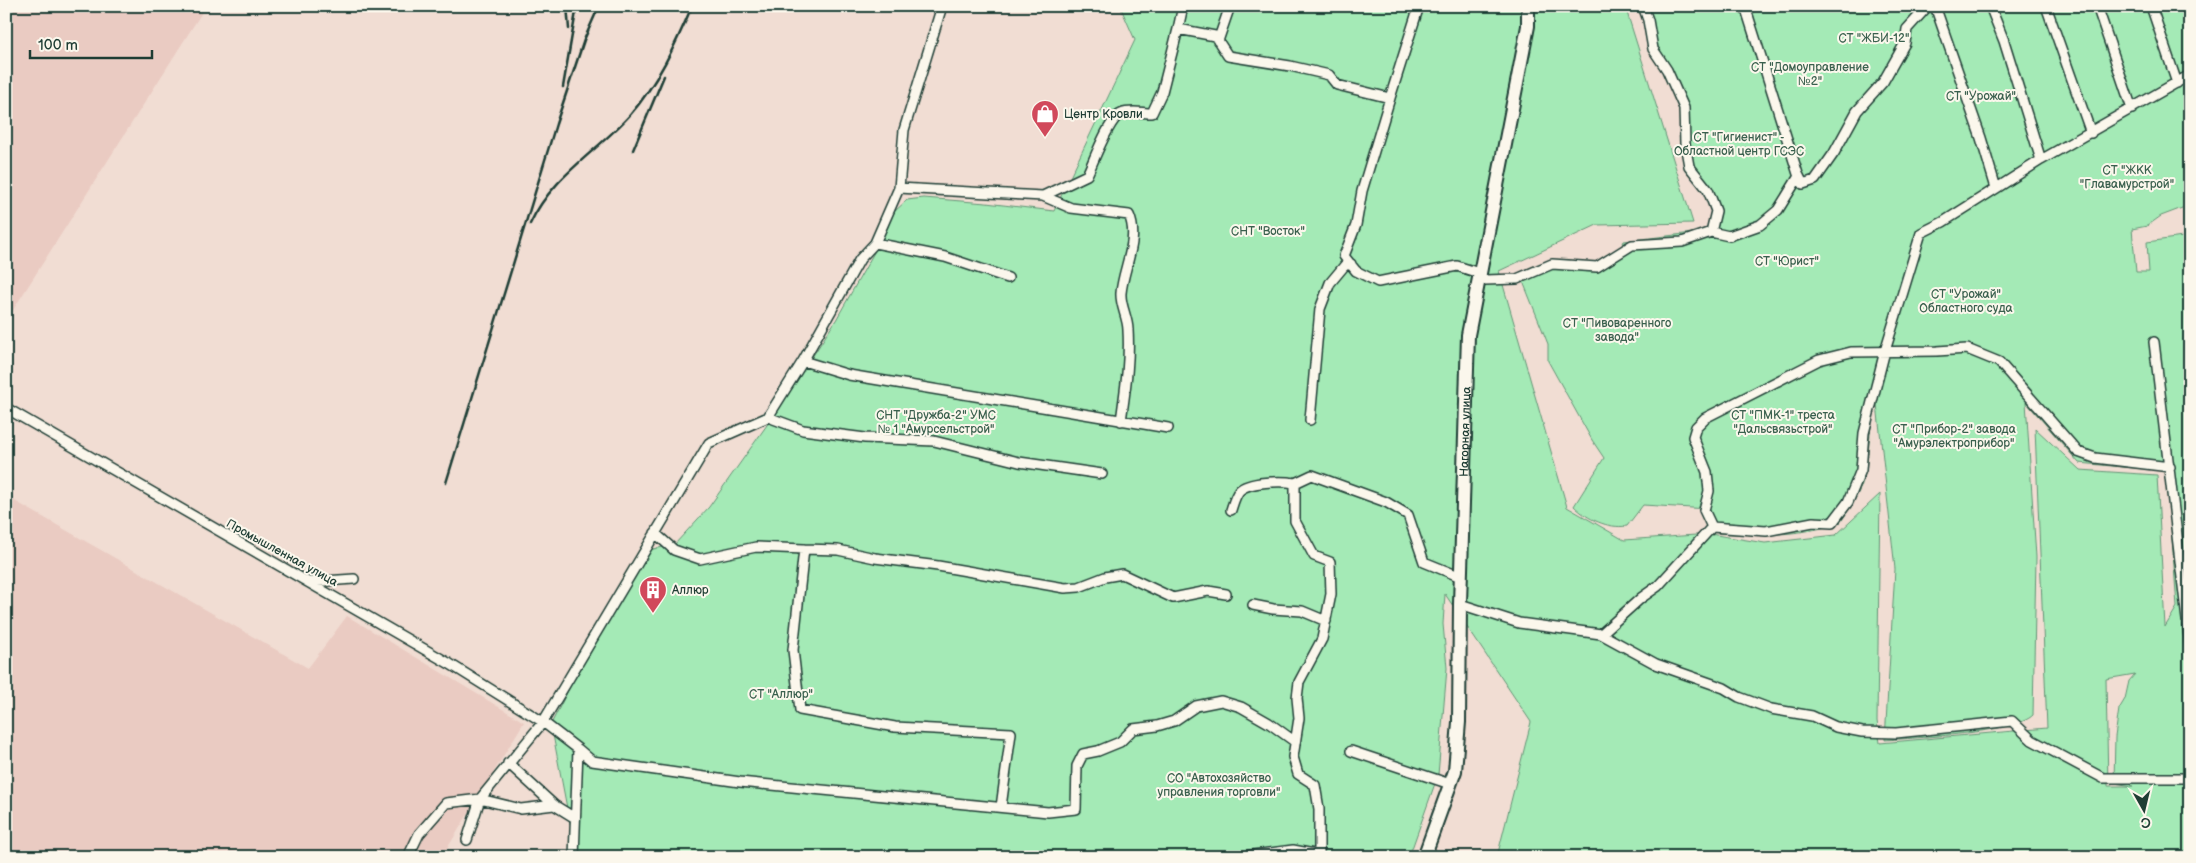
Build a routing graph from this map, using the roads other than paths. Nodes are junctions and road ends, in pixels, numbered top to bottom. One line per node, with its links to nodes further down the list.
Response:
1 (942, 6): 23 (street)
2 (1183, 6): 14 (street)
3 (1230, 6): 15 (street)
4 (1419, 6): 18 (street)
5 (1528, 6): 29 (street, Нагорная улица)
6 (1643, 6): 26 (street)
7 (1745, 6): 22 (street)
8 (1928, 6): 22 (street)
9 (1935, 6): 24 (street)
10 (1990, 6): 21 (street)
11 (2046, 6): 20 (street)
12 (2097, 6): 19 (street)
13 (2151, 6): 17 (street)
14 (1178, 29): 15 (street); 25 (street)
15 (1218, 41): 18 (street)
16 (2190, 76): 17 (street)
17 (2177, 83): 19 (street)
18 (1390, 98): 28 (street)
19 (2132, 109): 20 (street)
20 (2091, 133): 21 (street)
21 (2041, 160): 24 (street)
22 (1799, 176): 26 (street)
23 (900, 188): 25 (street); 27 (street)
24 (1996, 188): 32 (street)
25 (1043, 196): 37 (street)
26 (1711, 232): 29 (street)
27 (874, 243): 30 (street); 33 (street)
28 (1351, 264): 29 (street); 36 (street)
29 (1479, 276): 46 (street, Нагорная улица)
30 (1008, 278)
31 (2154, 342): 39 (street)
32 (1885, 351): 39 (street); 43 (street); 43 (street)
33 (804, 361): 35 (street); 37 (street)
34 (6, 408): 48 (street, Промышленная улица)
35 (768, 417): 40 (street); 44 (street)
36 (1310, 420)
37 (1121, 422): 38 (street)
38 (1168, 428)
39 (2170, 467): 54 (street)
40 (1102, 474)
41 (1295, 483): 42 (street); 46 (street); 52 (street)
42 (1231, 510)
43 (1712, 527): 53 (street)
44 (655, 533): 45 (street); 55 (street)
45 (804, 549): 49 (street); 64 (street)
46 (1461, 577): 51 (street, Нагорная улица)
47 (354, 579): 48 (street)
48 (310, 582): 55 (street, Промышленная улица)
49 (1226, 594)
50 (1253, 604): 52 (street)
51 (1460, 604): 53 (street); 61 (street, Нагорная улица)
52 (1326, 621): 56 (street)
53 (1601, 634): 60 (street)
54 (2190, 645)
55 (543, 722): 57 (street, Промышленная улица); 59 (street)
56 (1294, 741): 64 (street, Промышленная улица); 68 (street)
57 (578, 749): 64 (street, Промышленная улица); 65 (street)
58 (1351, 751): 61 (street)
59 (508, 763): 62 (street); 63 (street)
60 (2190, 778)
61 (1450, 784): 73 (street, Нагорная улица)
62 (480, 799): 63 (street); 66 (street); 70 (street)
63 (554, 805): 65 (street)
64 (1001, 807)
65 (575, 818): 71 (street)
66 (467, 840)
67 (6, 852): 69 (street)
68 (1319, 856): 72 (street)
69 (13, 857)
70 (408, 857)
71 (574, 857)
72 (1238, 857)
73 (1424, 857)

